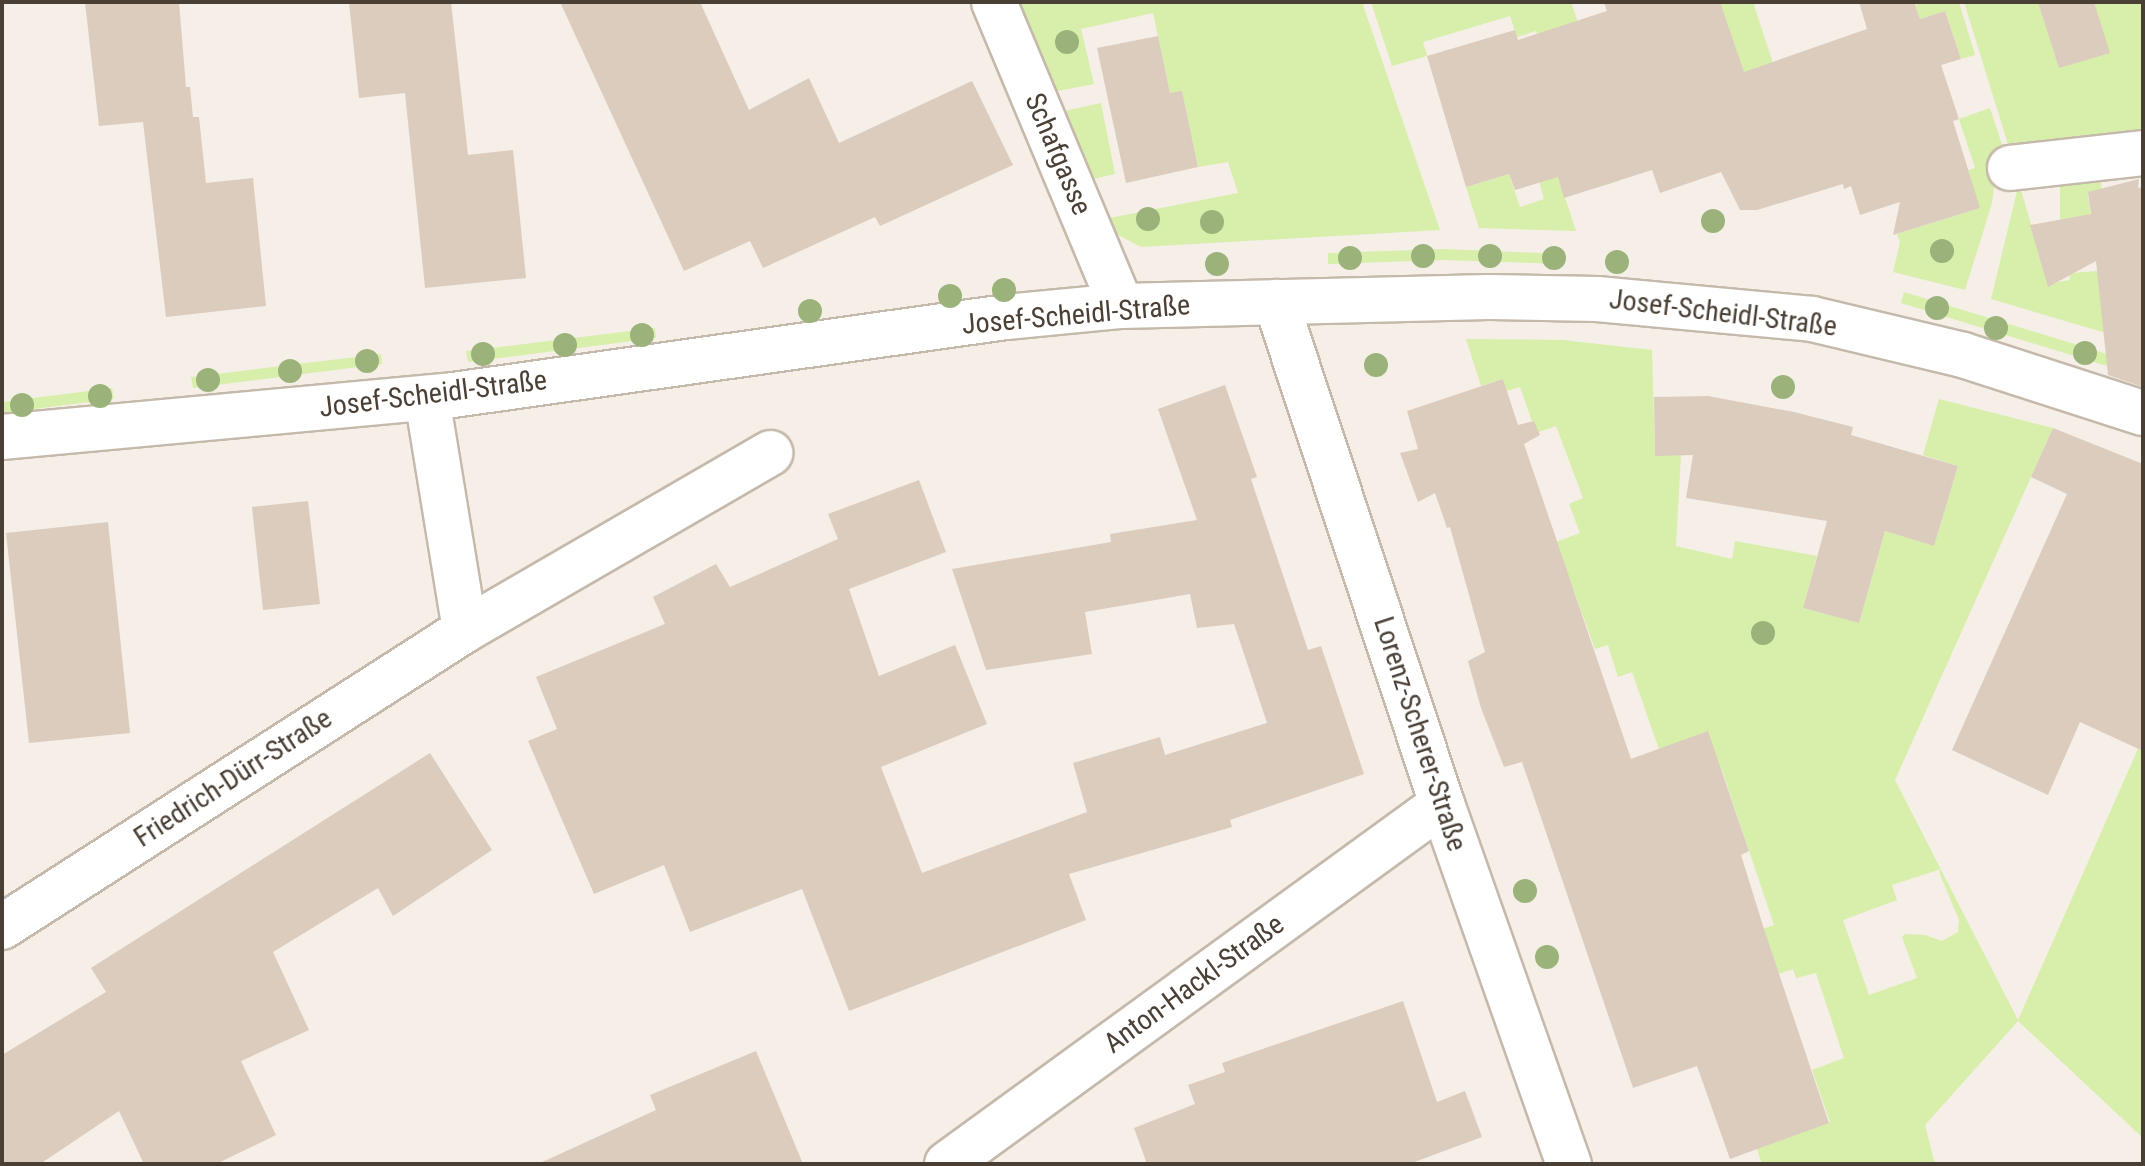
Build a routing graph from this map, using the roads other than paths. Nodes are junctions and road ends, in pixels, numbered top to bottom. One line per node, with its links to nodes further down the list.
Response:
1 (994, 2): 5 (street, Schafgasse)
2 (2143, 153): 3 (street)
3 (2010, 168)
4 (1276, 302): 5 (street, Josef-Scheidl-Straße); 7 (street, Josef-Scheidl-Straße); 11 (street, Lorenz-Scherer-Straße)
5 (1121, 306): 6 (street, Josef-Scheidl-Straße)
6 (427, 398): 8 (street, Josef-Scheidl-Straße); 10 (street)
7 (2143, 413)
8 (2, 437)
9 (770, 453): 10 (street, Friedrich-Dürr-Straße)
10 (465, 630): 12 (street, Friedrich-Dürr-Straße)
11 (1442, 804): 13 (street, Anton-Hackl-Straße); 14 (street, Lorenz-Scherer-Straße)
12 (2, 927)
13 (947, 1164)
14 (1569, 1164)

